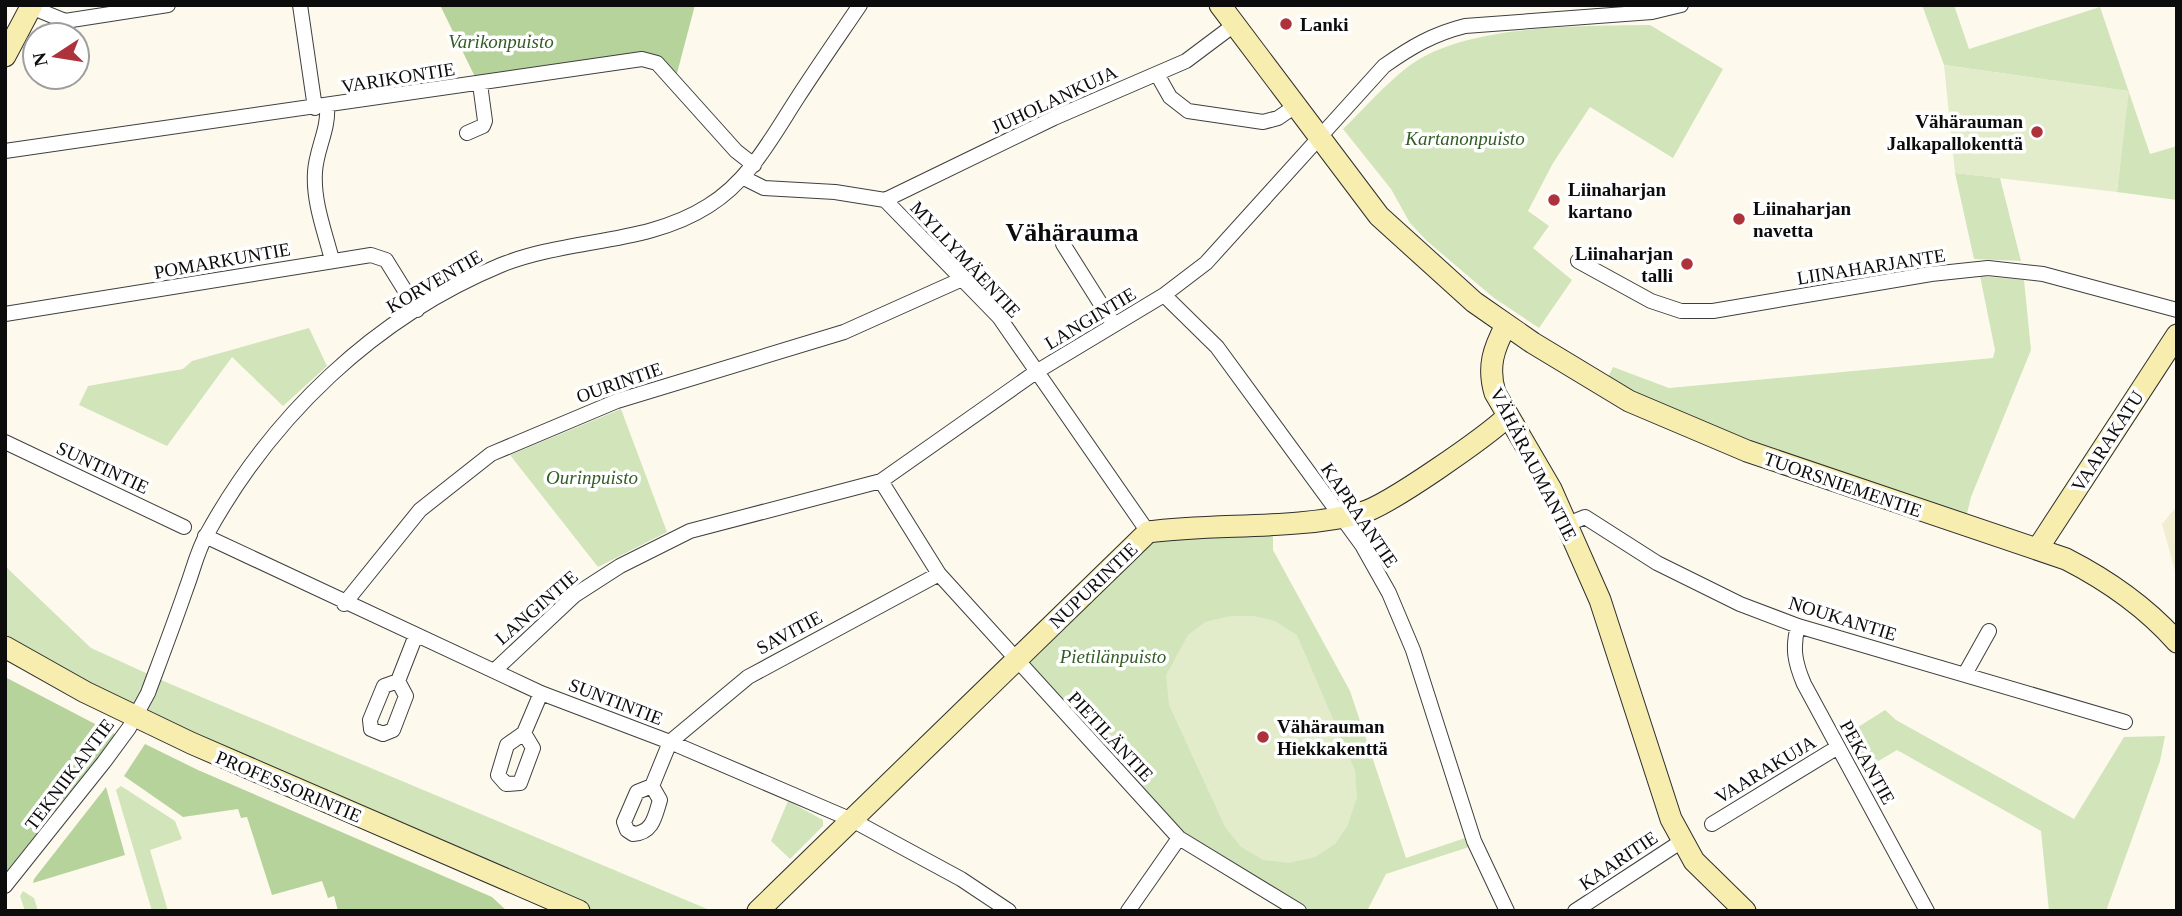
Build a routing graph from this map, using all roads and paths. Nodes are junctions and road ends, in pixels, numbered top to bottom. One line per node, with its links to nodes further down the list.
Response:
1 (168, 5): 6 (street)
2 (300, 5): 12 (street)
3 (860, 5): 16 (street, KORVENTIE)
4 (1220, 5): 7 (main road)
5 (1681, 5): 14 (street, LANGINTIE)
6 (32, 6): 8 (main road)
7 (1234, 24): 9 (street, JUHOLANKUJA); 11 (main road)
8 (5, 56)
9 (1157, 74): 11 (street); 18 (street, JUHOLANKUJA)
10 (480, 84): 12 (street, VARIKONTIE); 13 (street); 16 (street, VARIKONTIE)
11 (1294, 107): 14 (main road)
12 (321, 108): 15 (street, VARIKONTIE); 20 (street)
13 (467, 133)
14 (1318, 139): 23 (street, LANGINTIE); 27 (main road)
15 (5, 151)
16 (754, 165): 17 (street, KORVENTIE)
17 (744, 178): 18 (street, MYLLYMÄENTIE); 24 (street, KORVENTIE)
18 (885, 200): 22 (street, MYLLYMÄENTIE)
19 (1063, 244): 28 (street)
20 (332, 260): 24 (street, POMARKUNTIE); 26 (street, POMARKUNTIE)
21 (1578, 261): 25 (street, LIINAHARJANTE)
22 (960, 281): 30 (street, MYLLYMÄENTIE); 41 (street, OURINTIE)
23 (1164, 295): 28 (street, LANGINTIE); 34 (street, KAPRAANTIE)
24 (416, 310): 38 (street, KORVENTIE)
25 (2177, 310)
26 (5, 314)
27 (1506, 325): 31 (main road, VÄHÄRAUMANTIE); 39 (main road, TUORSNIEMENTIE)
28 (1114, 326): 30 (street, LANGINTIE)
29 (2177, 335): 39 (main road, VAARAKATU)
30 (1036, 372): 33 (street, LANGINTIE); 37 (street, MYLLYMÄENTIE)
31 (1508, 416): 34 (main road, NUPURINTIE); 35 (main road, VÄHÄRAUMANTIE)
32 (5, 442): 36 (street, SUNTINTIE)
33 (881, 481): 40 (street, PIETILÄNTIE); 48 (street, LANGINTIE)
34 (1339, 517): 37 (main road, NUPURINTIE); 68 (street, KAPRAANTIE)
35 (1567, 524): 42 (street, NOUKANTIE); 61 (main road, VÄHÄRAUMANTIE)
36 (184, 527)
37 (1148, 532): 47 (main road, NUPURINTIE)
38 (205, 536): 41 (street, SUNTINTIE); 52 (street, KORVENTIE)
39 (2038, 548): 45 (main road, TUORSNIEMENTIE)
40 (939, 574): 47 (street, PIETILÄNTIE); 55 (street, SAVITIE)
41 (344, 604): 44 (street, SUNTINTIE)
42 (1798, 626): 49 (street, NOUKANTIE); 56 (street, PEKANTIE)
43 (1989, 631): 49 (street)
44 (416, 635): 48 (street, SUNTINTIE); 50 (street)
45 (2177, 642)
46 (5, 647): 52 (main road, PROFESSORINTIE)
47 (1015, 660): 58 (main road, NUPURINTIE); 60 (street, PIETILÄNTIE)
48 (495, 670): 51 (street, SUNTINTIE)
49 (1965, 674): 53 (street, NOUKANTIE)
50 (398, 681)
51 (541, 693): 54 (street); 55 (street, SUNTINTIE)
52 (136, 717): 62 (street, TEKNIIKANTIE); 63 (main road, PROFESSORINTIE)
53 (2125, 722)
54 (524, 733)
55 (670, 742): 57 (street); 58 (street, SUNTINTIE)
56 (1838, 747): 59 (street, VAARAKUJA); 71 (street, PEKANTIE)
57 (652, 786)
58 (852, 820): 64 (main road, NUPURINTIE); 65 (street, SUNTINTIE)
59 (1712, 824)
60 (1179, 838): 66 (street); 67 (street, PIETILÄNTIE)
61 (1682, 841): 69 (street, KAARITIE); 70 (main road, VÄHÄRAUMANTIE)
62 (5, 886)
63 (579, 911)
64 (758, 911)
65 (1009, 911)
66 (1128, 911)
67 (1299, 911)
68 (1507, 911)
69 (1575, 911)
70 (1745, 911)
71 (1927, 911)

